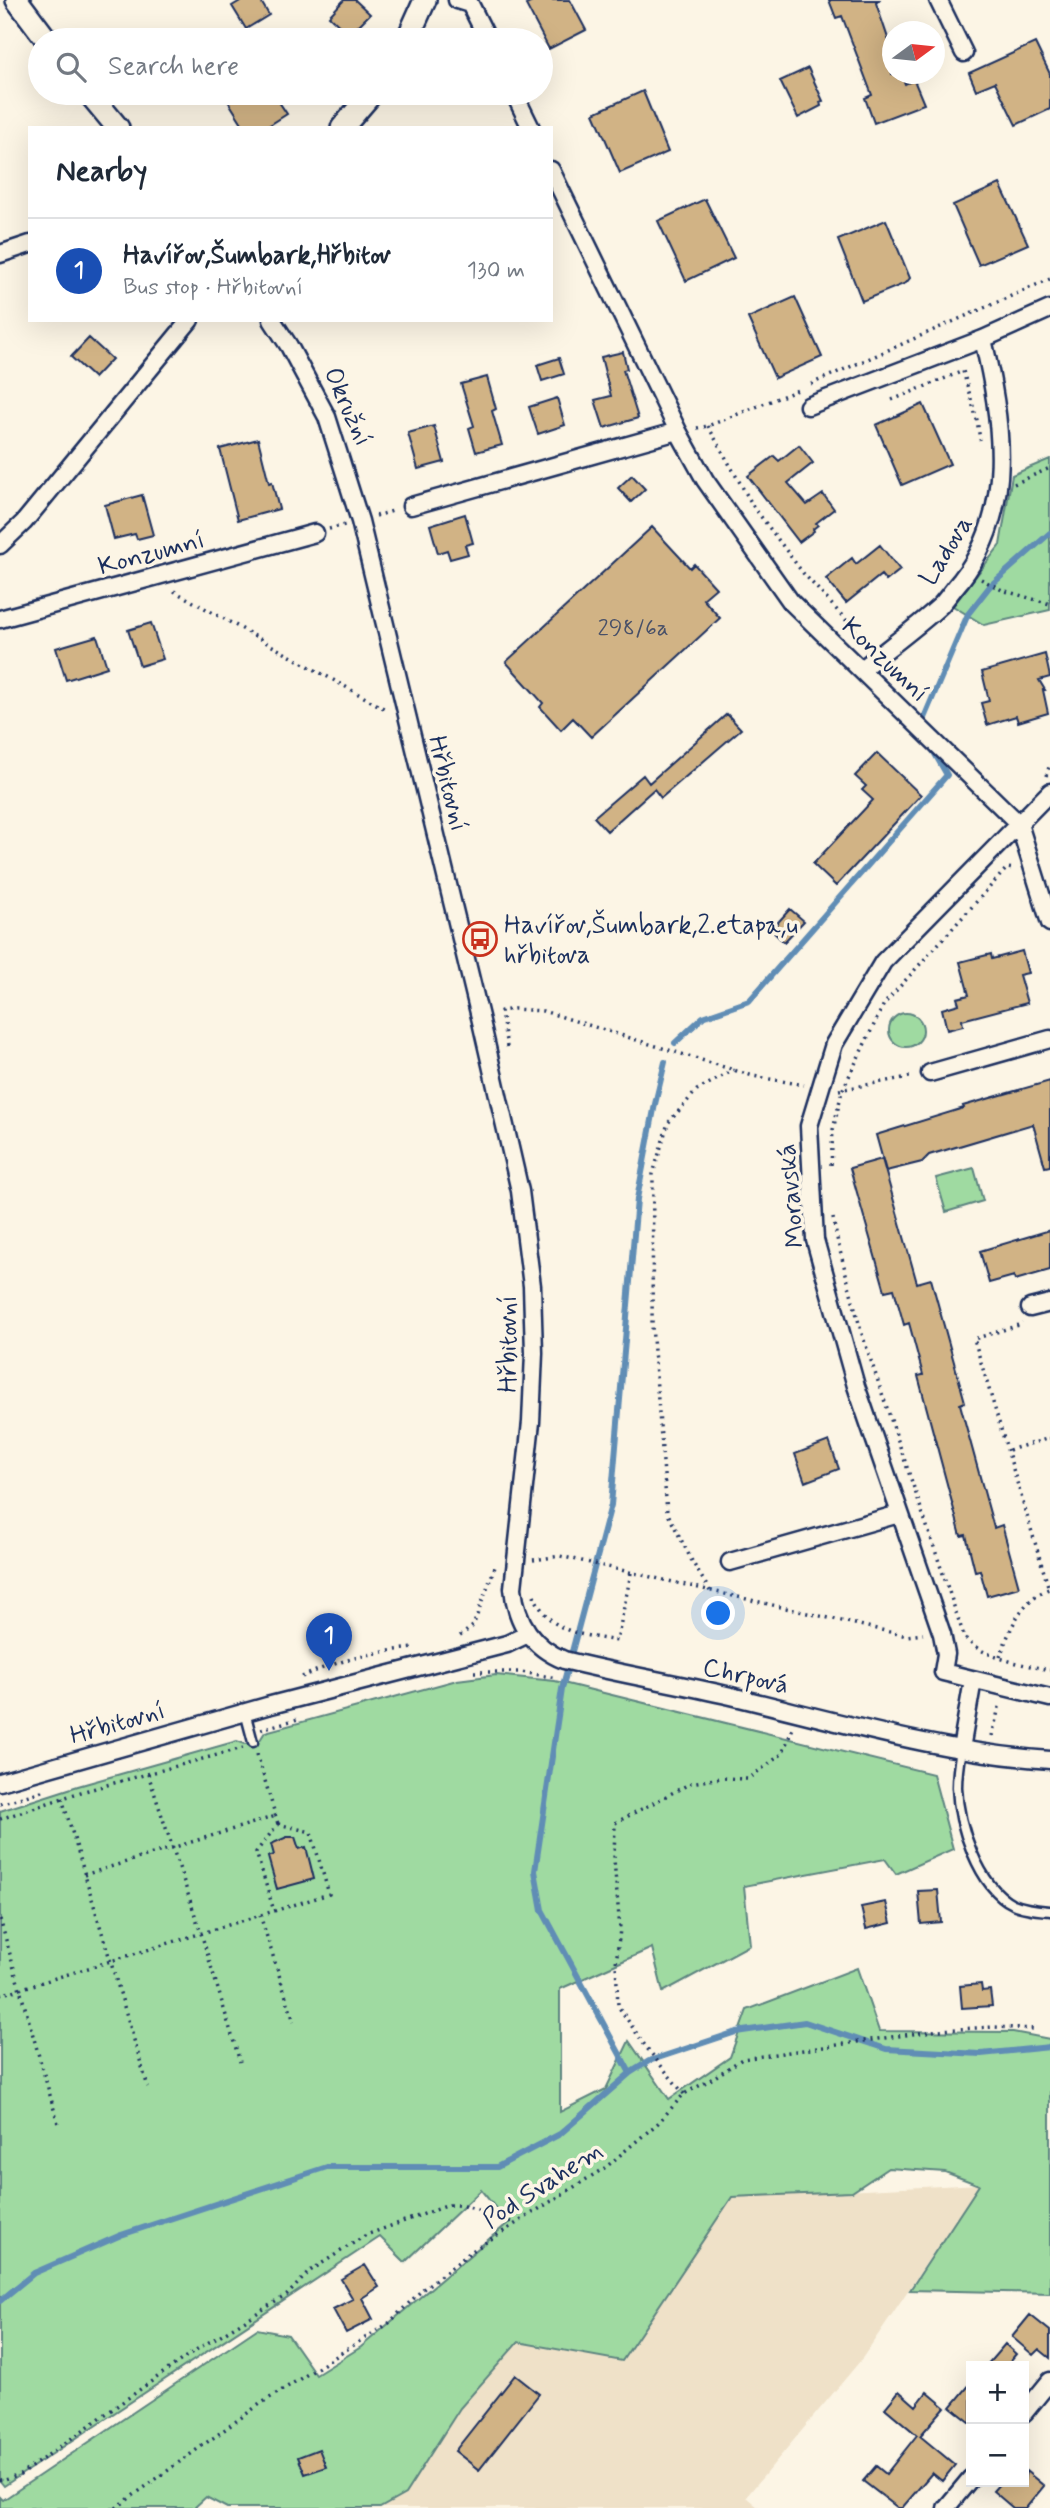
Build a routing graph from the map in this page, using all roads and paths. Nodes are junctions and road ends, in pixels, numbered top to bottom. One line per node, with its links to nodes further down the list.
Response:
1 (17, 0): 5 (street)
2 (425, 0): 6 (street)
3 (457, 0): 7 (street)
4 (938, 0): 8 (street)
5 (38, 28)
6 (412, 28)
7 (482, 28)
8 (964, 53)
9 (99, 105): 12 (street)
10 (362, 105): 13 (street)
11 (520, 105): 14 (street)
12 (116, 126)
13 (344, 126)
14 (530, 126)
15 (553, 174): 26 (street, Konzumní)
16 (28, 245): 17 (street)
17 (0, 254)
18 (1050, 279): 25 (path)
19 (1050, 309): 22 (street)
20 (187, 322): 33 (street)
21 (273, 322): 31 (street, Okružní)
22 (982, 339): 24 (street); 29 (street, Ladova)
23 (892, 400): 27 (path)
24 (808, 406)
25 (708, 426): 26 (path); 39 (path)
26 (678, 431): 30 (street); 40 (street, Konzumní)
27 (980, 443)
28 (1050, 468): 29 (path)
29 (998, 486): 40 (street, Ladova)
30 (411, 506): 31 (path)
31 (360, 521): 32 (path); 41 (street, Hřbitovní)
32 (315, 533): 34 (street, Konzumní)
33 (0, 545)
34 (151, 578): 38 (street, Konzumní); 41 (path)
35 (989, 583): 37 (path)
36 (1050, 596): 37 (path)
37 (1049, 603)
38 (0, 619)
39 (872, 648)
40 (862, 669): 43 (street, Konzumní)
41 (409, 723): 63 (street, Hřbitovní)
42 (1050, 792): 43 (street, Moravská)
43 (1019, 824): 44 (street, Konzumní); 50 (street, Moravská)
44 (1035, 874): 45 (street, Konzumní); 51 (path)
45 (1050, 923)
46 (501, 1011): 48 (path)
47 (1050, 1039): 49 (street)
48 (734, 1070): 50 (path); 62 (path)
49 (930, 1073): 51 (path)
50 (820, 1088): 51 (path); 58 (street, Moravská)
51 (842, 1091): 52 (path)
52 (830, 1168)
53 (833, 1217): 65 (path)
54 (1050, 1303): 55 (street)
55 (1030, 1308): 57 (path)
56 (1050, 1438): 57 (path)
57 (1009, 1450): 68 (path)
58 (899, 1514): 61 (street); 64 (street, Moravská)
59 (500, 1555): 66 (path)
60 (533, 1560): 62 (path)
61 (730, 1562)
62 (710, 1591): 64 (path)
63 (528, 1634): 77 (street, Hřbitovní); 78 (street, Chrpová)
64 (942, 1634): 65 (path); 73 (street, Moravská)
65 (964, 1636): 68 (path)
66 (458, 1638)
67 (422, 1647): 74 (path)
68 (1000, 1657): 69 (path)
69 (1011, 1660): 70 (path); 75 (path)
70 (1050, 1670)
71 (463, 1674): 72 (path)
72 (560, 1678)
73 (973, 1680): 75 (street, Moravská); 82 (street)
74 (295, 1681)
75 (1004, 1688): 76 (street, Moravská); 83 (path)
76 (1050, 1698)
77 (245, 1712): 80 (lane); 86 (street, Hřbitovní)
78 (799, 1713): 82 (street, Chrpová); 105 (path)
79 (299, 1718): 80 (path)
80 (251, 1731): 81 (lane)
81 (254, 1743): 85 (path); 88 (path)
82 (961, 1749): 83 (street, Chrpová); 94 (lane)
83 (988, 1753): 84 (street, Chrpová)
84 (1050, 1760)
85 (148, 1774): 87 (path); 91 (path)
86 (0, 1782)
87 (62, 1798): 89 (path); 92 (path)
88 (276, 1816): 90 (path); 91 (path)
89 (0, 1819)
90 (278, 1824): 93 (path); 93 (path)
91 (173, 1848): 92 (path); 97 (path)
92 (84, 1875): 98 (path)
93 (274, 1911): 95 (path)
94 (1050, 1911)
95 (260, 1915): 97 (path); 101 (path)
96 (0, 1919): 99 (path)
97 (201, 1933): 98 (path); 103 (path)
98 (112, 1960): 99 (path); 104 (path)
99 (20, 1989): 100 (path); 106 (path)
100 (0, 1995)
101 (294, 2022)
102 (1036, 2029): 105 (path, Pod Svahem)
103 (240, 2062)
104 (148, 2087)
105 (684, 2094): 107 (path, Pod Svahem)
106 (59, 2127)
107 (515, 2223): 110 (path); 112 (path, Pod Svahem)
108 (1050, 2381): 109 (street)
109 (1029, 2407)
110 (0, 2479)
111 (966, 2483): 113 (street)
112 (116, 2508)
113 (946, 2508)

